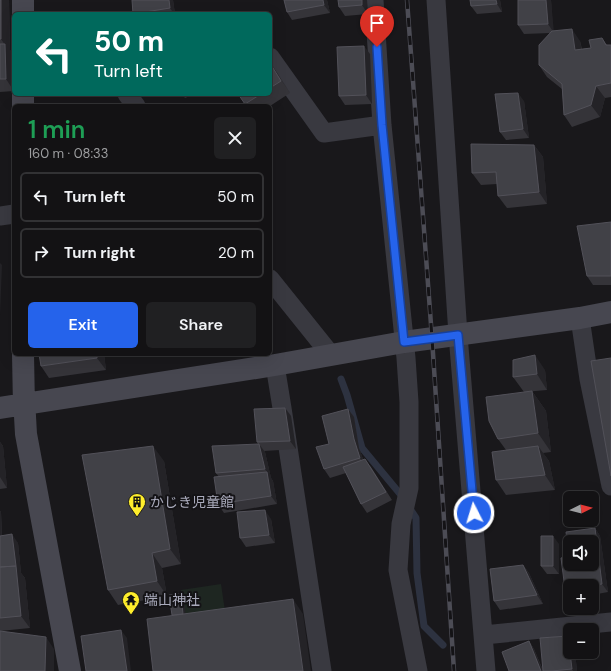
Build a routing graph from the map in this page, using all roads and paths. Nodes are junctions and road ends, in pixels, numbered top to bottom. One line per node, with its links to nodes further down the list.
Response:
1 (23, 0): 4 (street)
2 (374, 0): 6 (street)
3 (436, 0): 12 (street)
4 (23, 12)
5 (272, 60): 6 (street)
6 (382, 125): 13 (street)
7 (12, 214): 8 (street)
8 (0, 216)
9 (272, 281): 14 (street)
10 (611, 312): 11 (street)
11 (580, 318): 12 (street); 19 (street)
12 (458, 335): 13 (street); 21 (street)
13 (404, 342): 14 (street); 24 (street)
14 (331, 355): 16 (street)
15 (23, 356): 17 (street)
16 (275, 365): 17 (street); 23 (street)
17 (23, 404): 18 (street); 22 (street)
18 (0, 408)
19 (611, 486)
20 (611, 622): 21 (street)
21 (484, 635): 25 (street)
22 (70, 671)
23 (322, 671)
24 (418, 671)
25 (486, 671)

